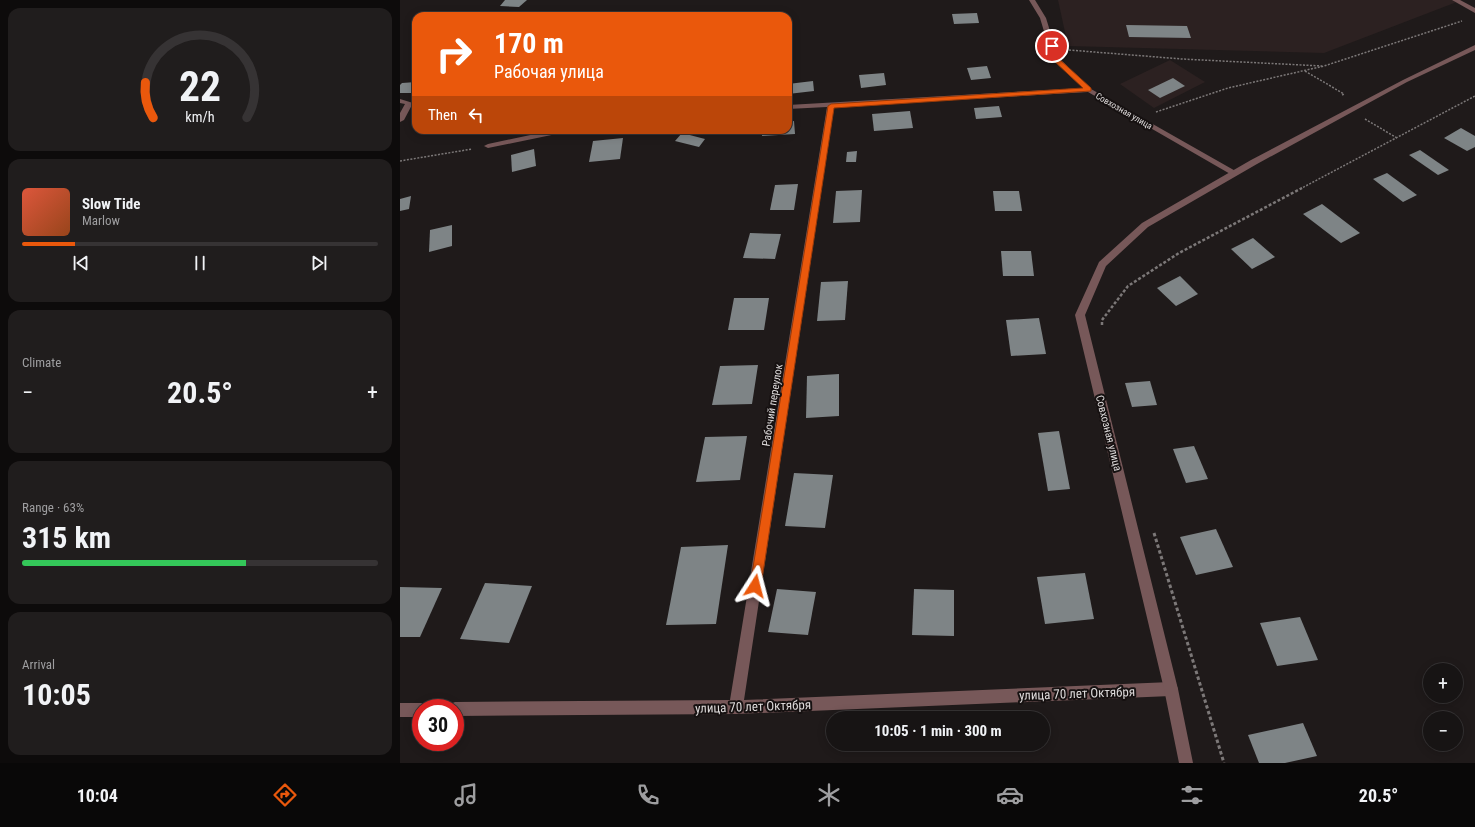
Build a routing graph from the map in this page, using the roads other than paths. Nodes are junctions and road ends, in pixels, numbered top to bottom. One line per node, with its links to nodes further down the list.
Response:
1 (1032, 0): 5 (street, Совхозная улица)
2 (1456, 0): 3 (street)
3 (1474, 11)
4 (1475, 47): 13 (street, Совхозная улица)
5 (1089, 90): 8 (street); 13 (street, Совхозная улица)
6 (400, 101): 7 (street)
7 (412, 102): 10 (street)
8 (831, 106): 9 (street); 15 (street, Рабочий переулок)
9 (792, 108)
10 (400, 120)
11 (546, 134): 12 (street)
12 (488, 146)
13 (1235, 173): 14 (street, Совхозная улица)
14 (1171, 689): 15 (street, улица 70 лет Октября); 19 (street, Совхозная улица)
15 (736, 707): 18 (street, улица 70 лет Октября)
16 (400, 710): 17 (street)
17 (412, 710)
18 (464, 710)
19 (1186, 763)

